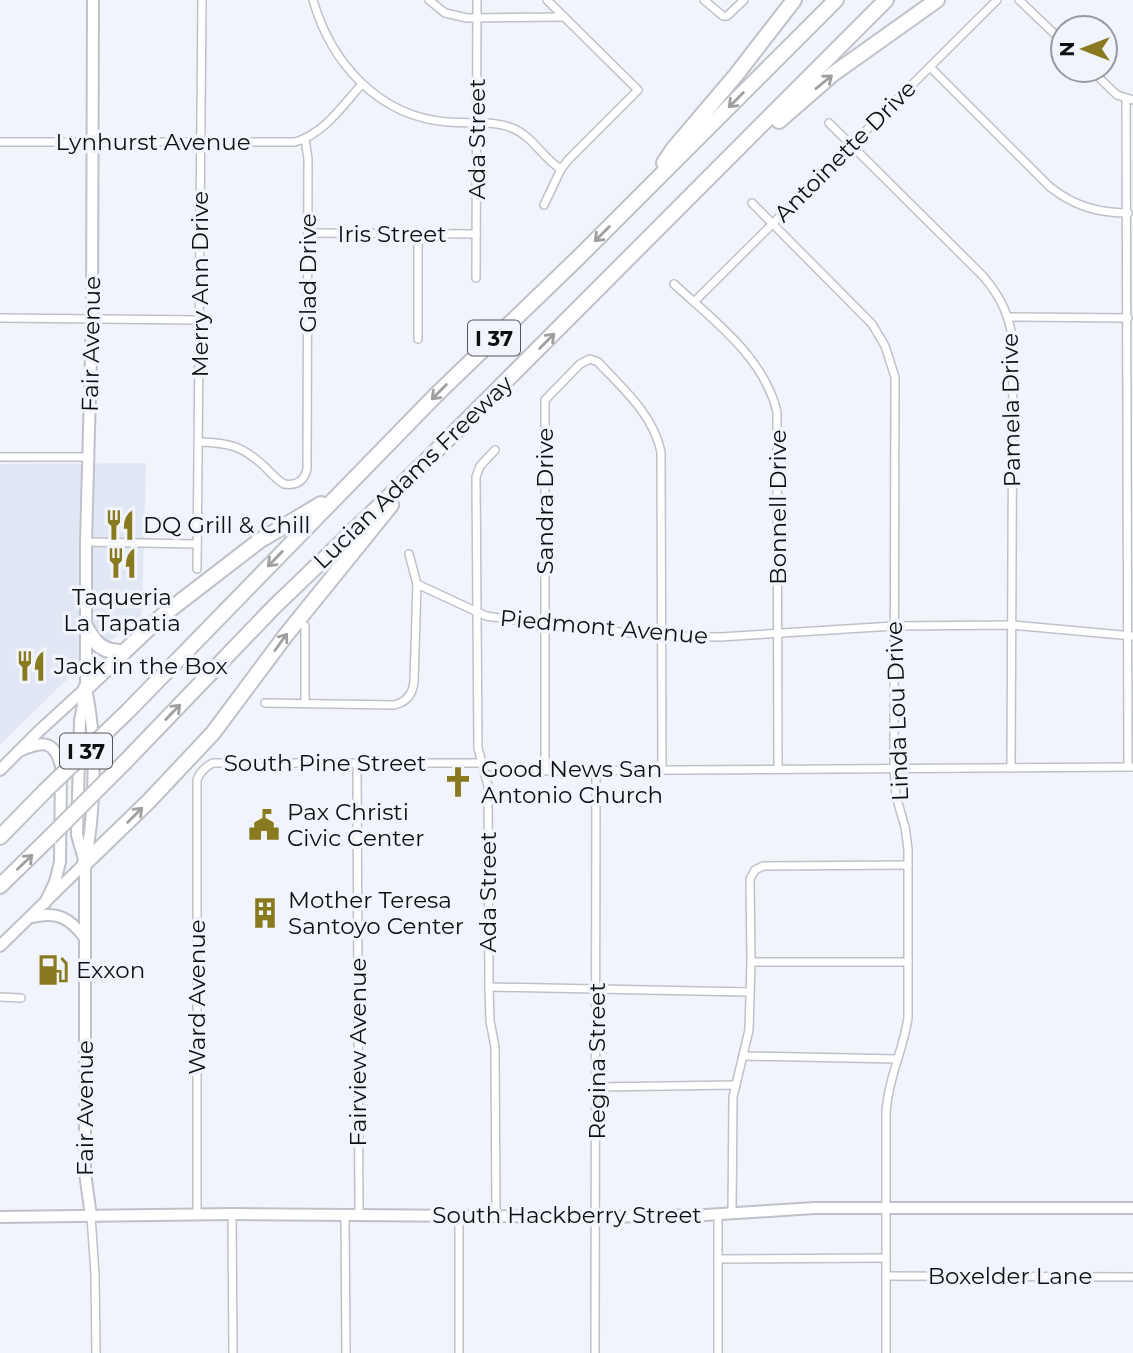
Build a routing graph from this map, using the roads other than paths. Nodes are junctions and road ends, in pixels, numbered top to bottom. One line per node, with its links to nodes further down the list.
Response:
1 (93, 0): 26 (main road, Fair Avenue)
2 (202, 0): 27 (street, Merry Ann Drive)
3 (313, 0): 19 (street)
4 (429, 0): 16 (street)
5 (477, 0): 16 (street, Ada Street)
6 (547, 0): 15 (street)
7 (704, 0): 8 (street)
8 (744, 0)
9 (794, 0): 30 (highway)
10 (836, 0): 30 (highway, Lucian Adams Freeway / I 37, one-way to 30)
11 (886, 0): 35 (highway, Lucian Adams Freeway / I 37)
12 (937, 0): 35 (highway, one-way to 12)
13 (997, 0): 18 (street, Antoinette Drive)
14 (1019, 0): 17 (street)
15 (564, 17): 16 (street); 29 (street)
16 (477, 18): 22 (street, Ada Street)
17 (1049, 29)
18 (930, 66): 28 (street, Antoinette Drive); 33 (street)
19 (362, 84): 22 (street); 24 (street)
20 (1106, 84): 21 (street)
21 (1130, 99): 33 (street)
22 (477, 122): 29 (street); 38 (street, Ada Street)
23 (829, 123): 28 (street, Pamela Drive)
24 (305, 139): 27 (street, Lynhurst Avenue); 36 (street, Glad Drive)
25 (0, 142): 26 (street, Lynhurst Avenue)
26 (92, 142): 27 (street, Lynhurst Avenue); 45 (main road, Fair Avenue)
27 (201, 142): 46 (street, Merry Ann Drive)
28 (852, 145): 34 (street, Antoinette Drive); 42 (street, Pamela Drive)
29 (561, 169): 32 (street)
30 (650, 185): 54 (highway, Lucian Adams Freeway / I 37, one-way to 54)
31 (752, 203): 34 (street, Linda Lou Drive)
32 (544, 205)
33 (1128, 213): 44 (street)
34 (773, 223): 41 (street, Antoinette Drive); 64 (street, Linda Lou Drive)
35 (663, 224): 53 (highway, Lucian Adams Freeway / I 37, one-way to 35)
36 (308, 233): 37 (street, Iris Street); 48 (street, Glad Drive)
37 (418, 234): 38 (street, Iris Street); 47 (street)
38 (476, 234): 39 (street, Ada Street)
39 (476, 278)
40 (674, 284): 41 (street, Bonnell Drive)
41 (694, 302): 66 (street, Bonnell Drive)
42 (1008, 317): 44 (street); 62 (street, Pamela Drive)
43 (0, 318): 45 (street)
44 (1128, 318): 50 (street)
45 (92, 319): 46 (street); 52 (main road, Fair Avenue)
46 (199, 320): 48 (street, Merry Ann Drive)
47 (418, 339)
48 (199, 442): 56 (street, Merry Ann Drive)
49 (495, 450): 60 (street, Ada Street)
50 (1130, 454): 67 (street)
51 (0, 457): 52 (street)
52 (90, 457): 55 (main road, Fair Avenue)
53 (429, 458): 86 (highway, one-way to 53); 88 (highway, Lucian Adams Freeway / I 37, one-way to 53, bridge)
54 (340, 492): 69 (highway); 85 (highway, Lucian Adams Freeway / I 37, one-way to 85, bridge)
55 (86, 542): 56 (street); 65 (main road, Fair Avenue)
56 (197, 544): 58 (street, Merry Ann Drive)
57 (409, 554): 59 (street)
58 (197, 569)
59 (417, 584): 60 (street, Piedmont Avenue); 72 (street)
60 (478, 612): 61 (street, Piedmont Avenue); 75 (street, Ada Street)
61 (545, 625): 68 (street, Piedmont Avenue); 68 (street, Sandra Drive); 80 (street, Sandra Drive)
62 (1012, 625): 64 (street, Piedmont Avenue); 67 (street, Piedmont Avenue); 76 (street, Pamela Drive)
63 (305, 626): 72 (street)
64 (894, 626): 66 (street, Piedmont Avenue); 79 (street, Linda Lou Drive)
65 (86, 628): 69 (highway); 70 (main road, Fair Avenue)
66 (778, 634): 68 (street, Piedmont Avenue); 78 (street, Bonnell Drive)
67 (1130, 635): 77 (street)
68 (662, 636): 82 (street)
69 (123, 652): 70 (highway)
70 (86, 688): 73 (main road); 86 (main road, Fair Avenue)
71 (265, 703): 72 (street)
72 (305, 703)
73 (19, 751): 83 (main road); 89 (main road)
74 (357, 763): 75 (street, South Pine Street); 84 (street, South Pine Street); 111 (street, Fairview Avenue)
75 (481, 763): 80 (street, South Pine Street); 95 (street, Ada Street)
76 (1011, 768): 77 (street, South Pine Street); 79 (street, South Pine Street)
77 (1130, 768)
78 (778, 769): 79 (street, South Pine Street); 82 (street, South Pine Street)
79 (894, 769): 87 (street, Linda Lou Drive)
80 (545, 770): 81 (street, South Pine Street)
81 (596, 770): 82 (street, South Pine Street); 96 (street, Regina Street)
82 (662, 770)
83 (0, 771)
84 (197, 780): 106 (street, Ward Avenue)
85 (0, 837)
86 (85, 863): 89 (main road); 91 (main road, Fair Avenue)
87 (908, 865): 93 (street); 94 (street, Linda Lou Drive)
88 (0, 886)
89 (45, 903): 90 (main road)
90 (30, 918): 91 (main road); 92 (main road)
91 (85, 938): 112 (main road, Fair Avenue)
92 (0, 946)
93 (751, 962): 94 (street); 97 (street)
94 (908, 962): 101 (street, Linda Lou Drive)
95 (488, 987): 96 (street); 114 (street, Ada Street)
96 (597, 987): 97 (street); 103 (street, Regina Street)
97 (749, 992): 100 (street)
98 (0, 998): 99 (street)
99 (21, 998)
100 (744, 1056): 101 (street); 102 (street)
101 (897, 1059): 104 (street, Linda Lou Drive)
102 (735, 1085): 103 (street); 109 (street)
103 (597, 1087): 116 (street, Regina Street)
104 (886, 1207): 105 (main road, South Hackberry Street); 109 (main road, South Hackberry Street); 117 (street, Linda Lou Drive)
105 (1133, 1208)
106 (197, 1214): 107 (main road, South Hackberry Street); 112 (main road, South Hackberry Street)
107 (232, 1214): 110 (main road, South Hackberry Street); 122 (street)
108 (718, 1214): 109 (main road, South Hackberry Street); 116 (main road, South Hackberry Street); 118 (street)
109 (732, 1214)
110 (345, 1215): 111 (main road, South Hackberry Street); 123 (street)
111 (359, 1215): 113 (main road, South Hackberry Street)
112 (91, 1216): 115 (main road, South Hackberry Street); 121 (street, Fair Avenue)
113 (459, 1216): 114 (main road, South Hackberry Street); 124 (street)
114 (496, 1216): 116 (main road, South Hackberry Street)
115 (0, 1217)
116 (597, 1217): 125 (street, Regina Street)
117 (887, 1258): 118 (street); 119 (street, Linda Lou Drive)
118 (718, 1259): 126 (street)
119 (887, 1276): 120 (street, Boxelder Lane); 127 (street, Linda Lou Drive)
120 (1133, 1277)
121 (96, 1353)
122 (233, 1353)
123 (346, 1353)
124 (459, 1353)
125 (596, 1353)
126 (718, 1353)
127 (886, 1353)

